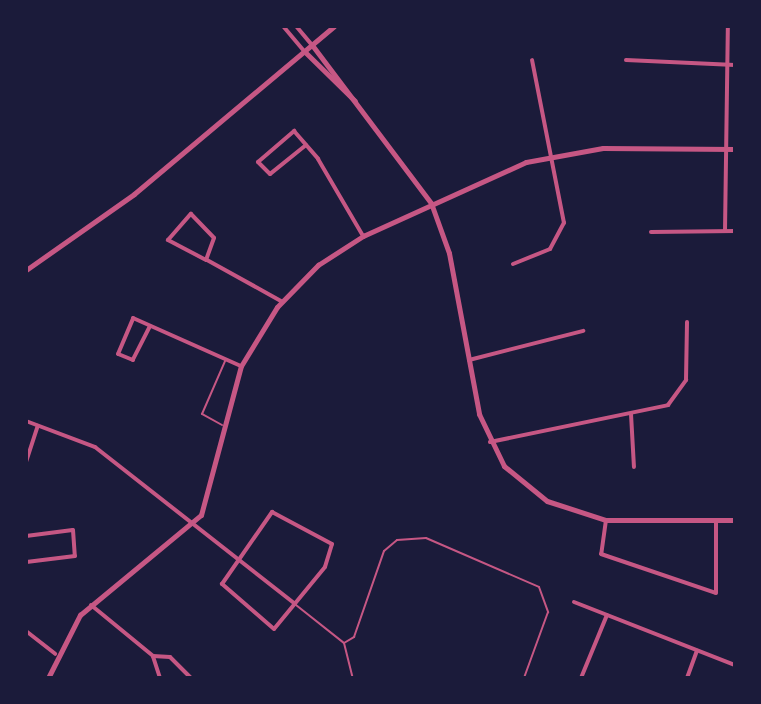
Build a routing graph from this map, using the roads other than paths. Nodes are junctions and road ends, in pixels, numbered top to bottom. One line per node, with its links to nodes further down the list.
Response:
1 (283, 26): 6 (street)
2 (296, 26): 5 (street)
3 (334, 26): 5 (street)
4 (728, 26): 9 (street)
5 (312, 45): 6 (street); 11 (street)
6 (305, 52): 11 (street); 23 (street)
7 (532, 60): 15 (street)
8 (626, 60): 9 (street)
9 (727, 65): 10 (street); 13 (street)
10 (735, 65)
11 (355, 101): 16 (street)
12 (306, 145): 12 (street); 20 (street)
13 (726, 149): 14 (street); 15 (street); 17 (street)
14 (735, 149)
15 (553, 156): 16 (street); 22 (street)
16 (431, 203): 20 (street); 29 (street)
17 (725, 231): 18 (street); 19 (street)
18 (735, 231)
19 (651, 232)
20 (363, 236): 24 (street)
21 (206, 260): 21 (street); 24 (street)
22 (513, 264)
23 (26, 270)
24 (281, 301): 30 (street)
25 (687, 322): 31 (street)
26 (150, 326): 26 (street); 28 (street)
27 (583, 331): 29 (street)
28 (225, 359): 30 (street); 33 (lane)
29 (469, 360): 35 (street)
30 (241, 366): 33 (street)
31 (631, 414): 35 (street); 37 (street)
32 (26, 421): 34 (street)
33 (223, 425): 41 (street)
34 (38, 426): 36 (street); 41 (street)
35 (490, 442): 38 (street)
36 (26, 462)
37 (634, 467)
38 (606, 520): 40 (street); 40 (street)
39 (735, 520): 40 (street)
40 (716, 522)
41 (195, 524): 43 (street); 47 (street)
42 (26, 536): 44 (street)
43 (237, 559): 46 (street); 46 (street); 46 (street)
44 (26, 562)
45 (574, 602): 48 (street)
46 (295, 604): 50 (lane)
47 (91, 605): 52 (street); 53 (street)
48 (607, 615): 51 (street); 60 (street)
49 (26, 631): 52 (street)
50 (344, 643): 55 (lane); 59 (lane)
51 (697, 651): 54 (street); 61 (street)
52 (55, 654): 56 (street)
53 (153, 656): 57 (street); 58 (street)
54 (735, 665)
55 (524, 677)
56 (48, 678)
57 (160, 678)
58 (191, 678)
59 (353, 678)
60 (581, 678)
61 (687, 678)

